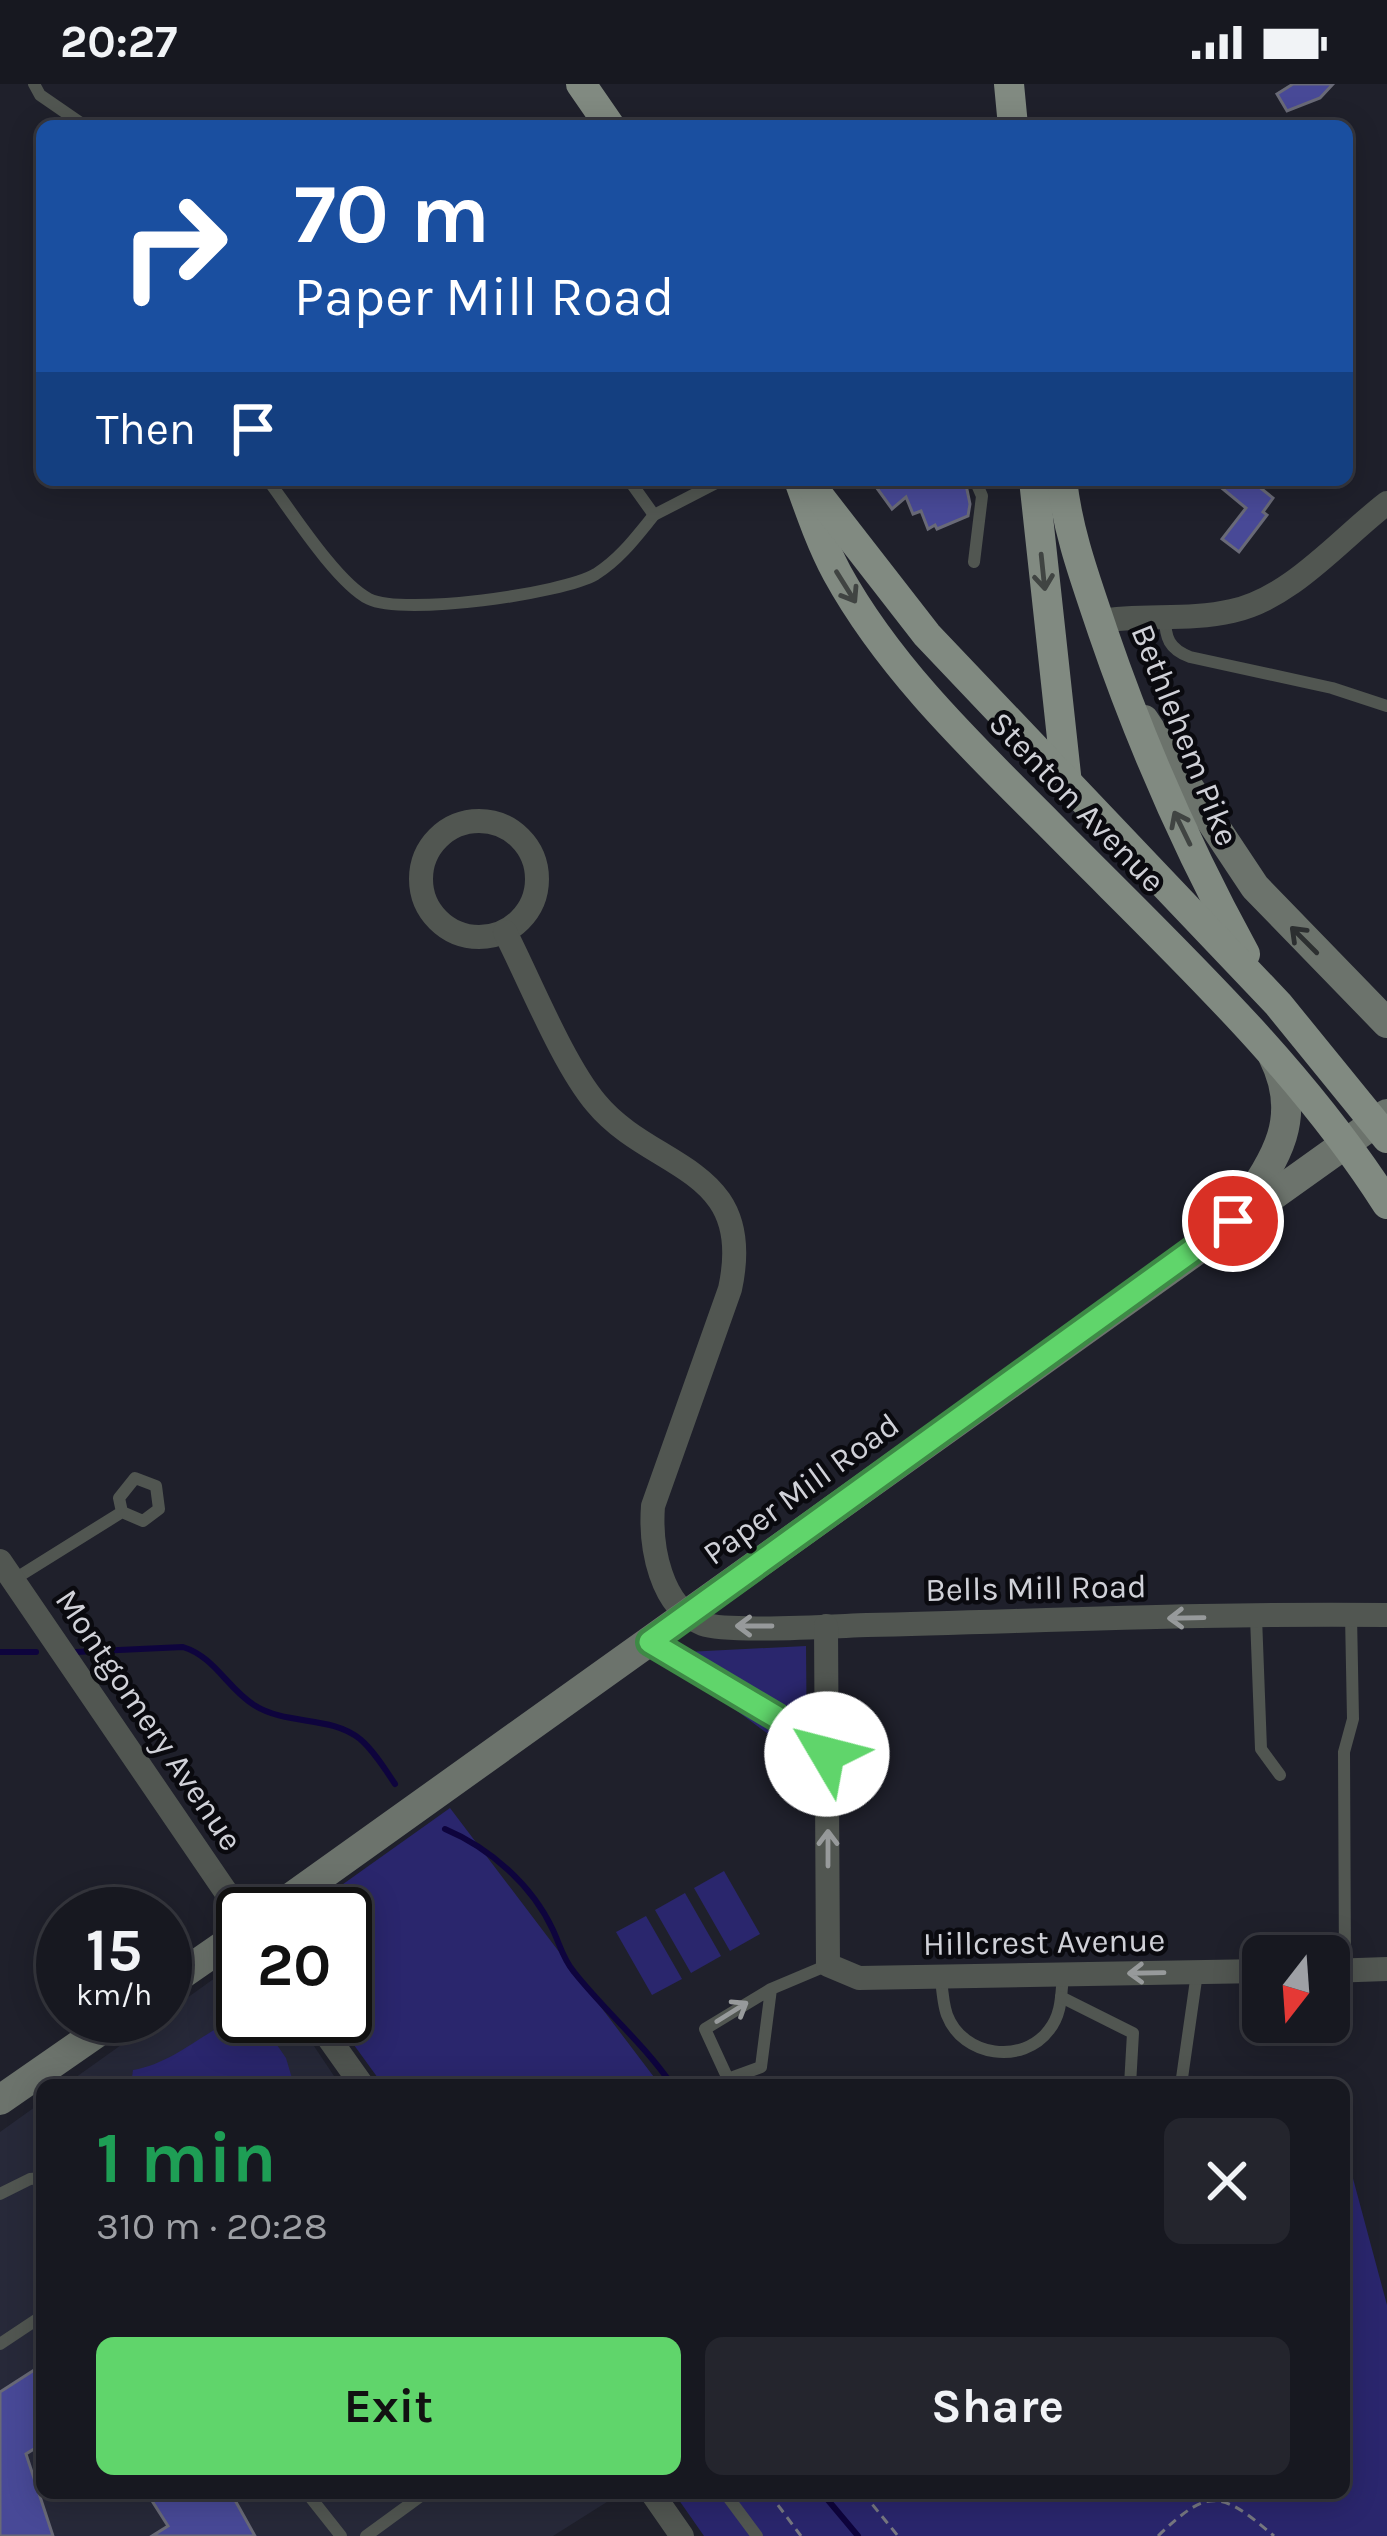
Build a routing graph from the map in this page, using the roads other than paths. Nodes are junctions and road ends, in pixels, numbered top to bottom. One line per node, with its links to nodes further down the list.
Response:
1 (34, 84): 4 (lane)
2 (581, 84): 5 (main road)
3 (1009, 84): 6 (main road)
4 (76, 120)
5 (606, 120)
6 (1012, 120)
7 (273, 486): 16 (lane)
8 (633, 486): 16 (lane)
9 (710, 486): 16 (lane)
10 (805, 486): 23 (main road, Stenton Avenue, one-way to 23)
11 (808, 486): 22 (main road, Stenton Avenue)
12 (978, 486): 17 (lane)
13 (1035, 486): 22 (main road, one-way to 22)
14 (1063, 486): 19 (main road, Bethlehem Pike)
15 (1387, 503): 18 (street)
16 (654, 515)
17 (974, 562)
18 (1166, 615): 19 (street); 21 (lane)
19 (1100, 621): 20 (main road, Bethlehem Pike)
20 (1124, 690): 25 (main road, Bethlehem Pike, one-way to 20); 26 (main road, one-way to 20)
21 (1387, 706)
22 (1067, 784): 23 (main road); 25 (main road, Stenton Avenue)
23 (1103, 879): 27 (main road, Stenton Avenue)
24 (505, 932): 24 (street); 34 (street)
25 (1278, 1004): 28 (main road, Stenton Avenue)
26 (1387, 1023)
27 (1273, 1056): 29 (main road, Stenton Avenue); 31 (main road)
28 (1384, 1124): 29 (main road, Paper Mill Road)
29 (1346, 1145): 30 (main road); 31 (main road, Paper Mill Road)
30 (1387, 1204)
31 (1233, 1221): 34 (main road, Paper Mill Road)
32 (122, 1512): 33 (lane)
33 (7, 1570): 42 (street, Montgomery Avenue)
34 (688, 1615): 38 (street, Bells Mill Road, one-way to 34); 39 (main road, Paper Mill Road)
35 (1352, 1615): 36 (street, Bells Mill Road); 37 (street, Bells Mill Road); 44 (lane)
36 (1387, 1615)
37 (1256, 1617): 38 (street, Bells Mill Road, one-way to 38); 41 (lane)
38 (826, 1626): 40 (street)
39 (650, 1642): 40 (lane); 43 (main road, Paper Mill Road)
40 (827, 1754): 45 (street, one-way to 40)
41 (1280, 1774)
42 (223, 1887)
43 (306, 1887)
44 (1338, 1935)
45 (828, 1965): 50 (street, Hillcrest Avenue); 52 (lane)
46 (1387, 1969): 47 (street)
47 (1350, 1970)
48 (1242, 1971): 49 (street, Hillcrest Avenue)
49 (1197, 1972): 51 (street, Hillcrest Avenue, one-way to 51); 57 (lane)
50 (940, 1977): 51 (street, Hillcrest Avenue); 51 (lane)
51 (1062, 1986): 56 (lane)
52 (771, 1988): 52 (lane, one-way to 52)
53 (82, 2043): 58 (main road)
54 (332, 2043): 55 (street)
55 (358, 2079)
56 (1130, 2079)
57 (1182, 2079)
58 (0, 2100)
59 (36, 2178): 60 (lane)
60 (0, 2194)
61 (36, 2320): 62 (lane)
62 (0, 2344)
63 (312, 2499): 67 (lane)
64 (417, 2499): 68 (lane)
65 (656, 2499): 69 (street)
66 (729, 2499): 70 (lane)
67 (341, 2536)
68 (366, 2536)
69 (682, 2536)
70 (757, 2536)

